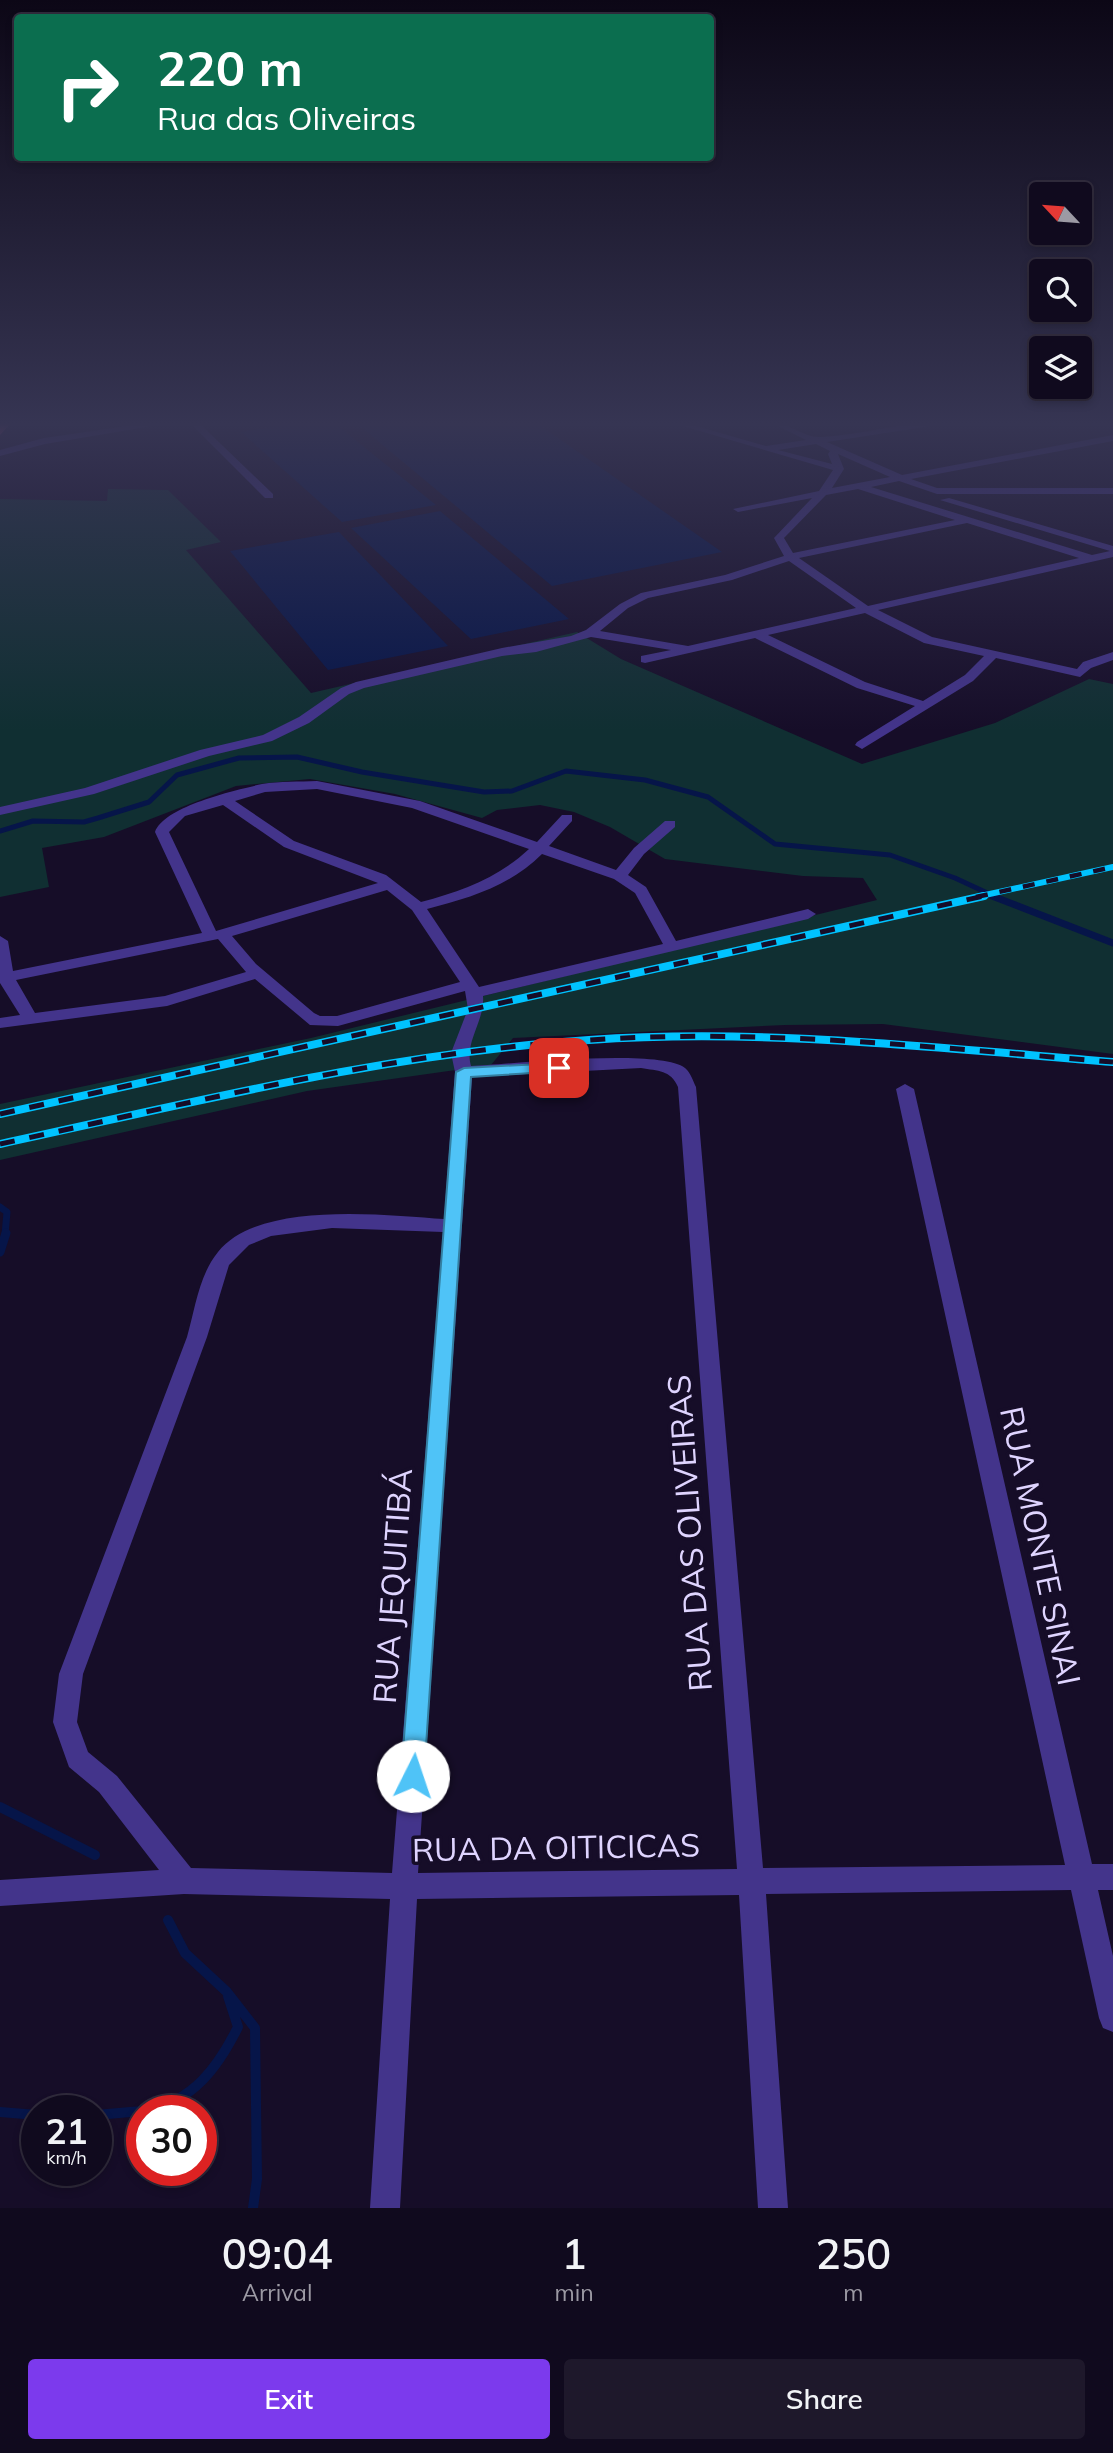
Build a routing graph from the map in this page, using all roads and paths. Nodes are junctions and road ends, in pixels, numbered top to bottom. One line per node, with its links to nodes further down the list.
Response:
1 (790, 525): 6 (street)
2 (943, 525): 6 (street)
3 (983, 525): 7 (street)
4 (1029, 525): 5 (street)
5 (1113, 551): 7 (street)
6 (790, 557): 9 (street); 10 (street)
7 (1092, 559): 8 (street); 9 (street)
8 (1113, 565)
9 (864, 608): 11 (street); 13 (street)
10 (590, 633): 12 (street); 19 (street)
11 (759, 635): 12 (street); 16 (street)
12 (691, 649): 15 (street)
13 (993, 654): 14 (street); 16 (street)
14 (1113, 656)
15 (645, 659)
16 (926, 706): 17 (street)
17 (862, 745)
18 (225, 800): 22 (street); 24 (street); 27 (street)
19 (0, 811)
20 (567, 818): 22 (street)
21 (670, 824): 23 (street)
22 (542, 847): 23 (street); 25 (street)
23 (619, 876): 29 (street)
24 (391, 884): 25 (street); 27 (street)
25 (418, 906): 32 (street)
26 (808, 914): 29 (street)
27 (216, 935): 30 (street); 31 (street)
28 (0, 941): 31 (street)
29 (671, 945): 32 (street)
30 (258, 973): 32 (street); 33 (street)
31 (3, 977): 33 (street)
32 (473, 988): 35 (street, RUA JEQUITIBÁ)
33 (29, 1017): 34 (street)
34 (0, 1023)
35 (461, 1063): 37 (street, RUA JEQUITIBÁ); 40 (street, RUA DAS OLIVEIRAS)
36 (905, 1089): 38 (street, RUA MONTE SINAI)
37 (453, 1226): 41 (street); 42 (street, RUA JEQUITIBÁ)
38 (1081, 1876): 39 (street, RUA DA OITICICAS); 40 (street, RUA DA OITICICAS); 44 (street, RUA MONTE SINAI)
39 (1113, 1877)
40 (751, 1880): 42 (street, RUA DA OITICICAS); 46 (street, RUA DAS OLIVEIRAS)
41 (184, 1881): 42 (street, RUA DA OITICICAS); 43 (street, RUA DA OITICICAS)
42 (404, 1886): 45 (street, RUA JEQUITIBÁ)
43 (0, 1894)
44 (1113, 2018)
45 (385, 2208)
46 (773, 2208)

